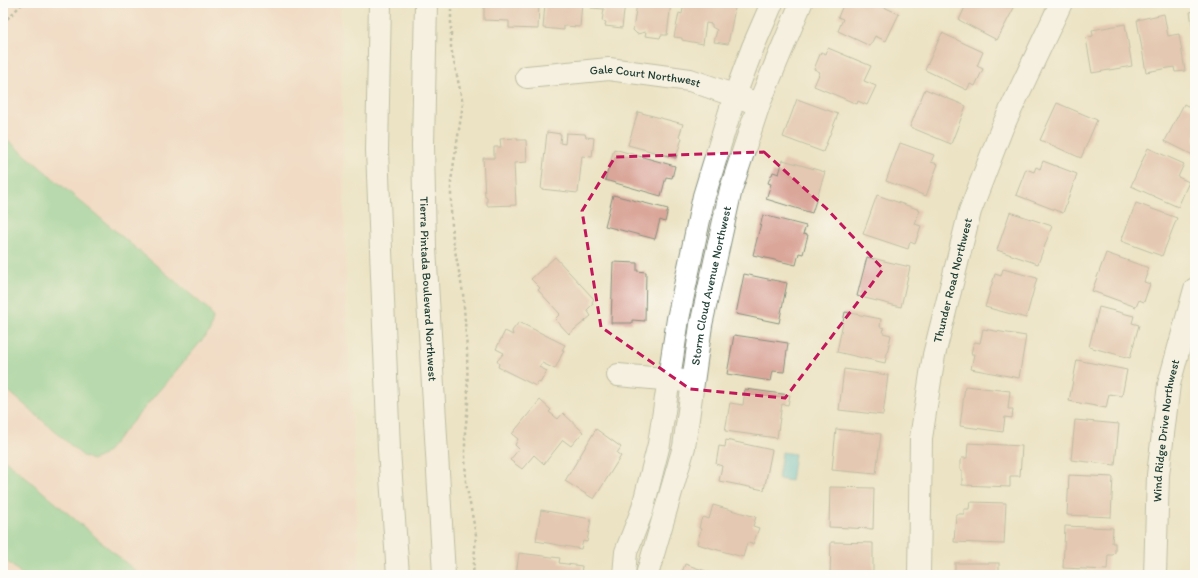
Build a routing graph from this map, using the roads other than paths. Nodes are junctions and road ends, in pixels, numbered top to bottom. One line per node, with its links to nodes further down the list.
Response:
1 (380, 3): 13 (street)
2 (426, 3): 14 (street, Tierra Pintada Boulevard Northwest)
3 (772, 3): 7 (street, Storm Cloud Avenue Northwest)
4 (801, 3): 8 (street, Storm Cloud Avenue Northwest)
5 (1061, 3): 17 (street, Thunder Road Northwest)
6 (528, 77): 7 (street, Gale Court Northwest)
7 (735, 95): 8 (street, Gale Court Northwest); 11 (street, Storm Cloud Avenue Northwest)
8 (758, 104): 12 (street, Storm Cloud Avenue Northwest)
9 (1195, 289): 18 (street, Wind Ridge Drive Northwest)
10 (618, 375): 11 (street)
11 (670, 380): 12 (street); 15 (street, Storm Cloud Avenue Northwest)
12 (694, 382): 16 (street, Storm Cloud Avenue Northwest)
13 (398, 575)
14 (444, 575)
15 (624, 575)
16 (647, 575)
17 (918, 575)
18 (1155, 575)

